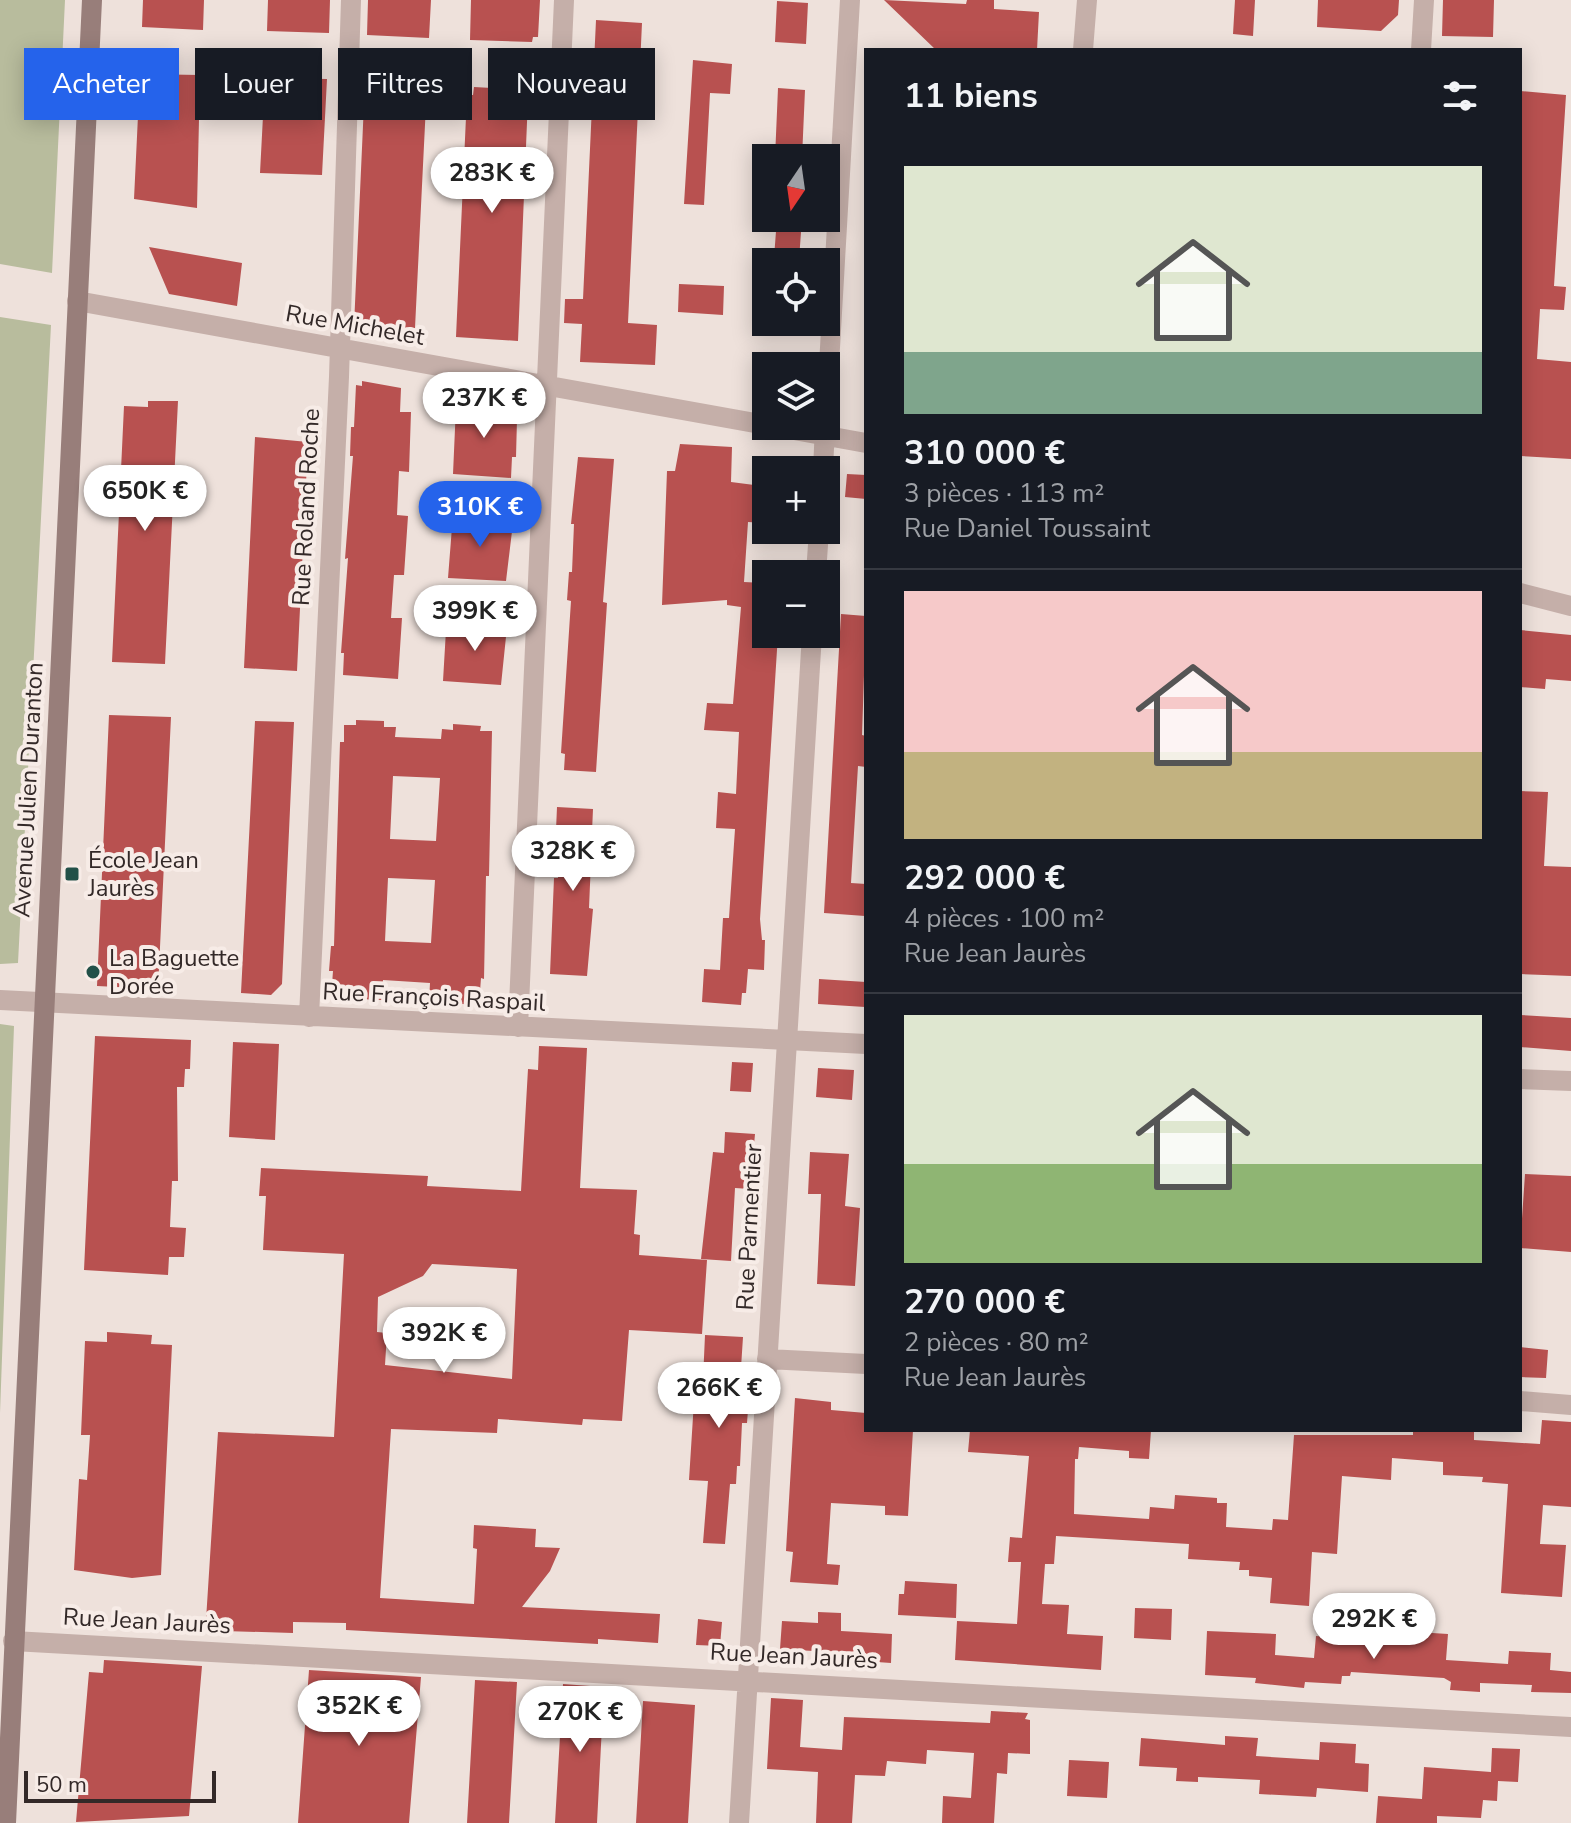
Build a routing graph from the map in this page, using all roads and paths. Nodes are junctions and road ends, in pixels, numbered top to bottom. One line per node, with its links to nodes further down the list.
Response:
1 (92, 0): 9 (main road, Avenue Julien Duranton)
2 (351, 0): 10 (street, Rue Roland Roche)
3 (564, 0): 12 (street)
4 (850, 0): 11 (street)
5 (1087, 0): 7 (street)
6 (1424, 0): 8 (street)
7 (1083, 48)
8 (1421, 48)
9 (77, 301): 10 (street, Rue Michelet); 20 (main road, Avenue Julien Duranton)
10 (339, 349): 12 (street, Rue Michelet); 21 (street, Rue Roland Roche)
11 (829, 352)
12 (546, 384): 13 (street, Rue Michelet); 22 (street)
13 (752, 422)
14 (840, 432): 15 (street)
15 (864, 442)
16 (1522, 594): 17 (street)
17 (1571, 606)
18 (811, 648): 23 (street, Rue Parmentier)
19 (0, 1000): 20 (street, Rue François Raspail)
20 (43, 1004): 21 (street, Rue François Raspail); 31 (main road, Avenue Julien Duranton)
21 (309, 1017): 22 (street, Rue François Raspail)
22 (518, 1027): 23 (street, Rue François Raspail)
23 (786, 1041): 24 (street, Rue François Raspail); 27 (street, Rue Parmentier)
24 (864, 1044)
25 (1522, 1079): 26 (street)
26 (1571, 1081)
27 (767, 1359): 28 (street); 32 (street, Rue Parmentier)
28 (864, 1364)
29 (1522, 1401): 30 (street)
30 (1571, 1405)
31 (13, 1641): 32 (street, Rue Jean Jaurès); 34 (main road, Avenue Julien Duranton)
32 (748, 1679): 33 (street, Rue Jean Jaurès); 35 (street, Rue Parmentier)
33 (1571, 1727)
34 (6, 1823)
35 (739, 1823)

